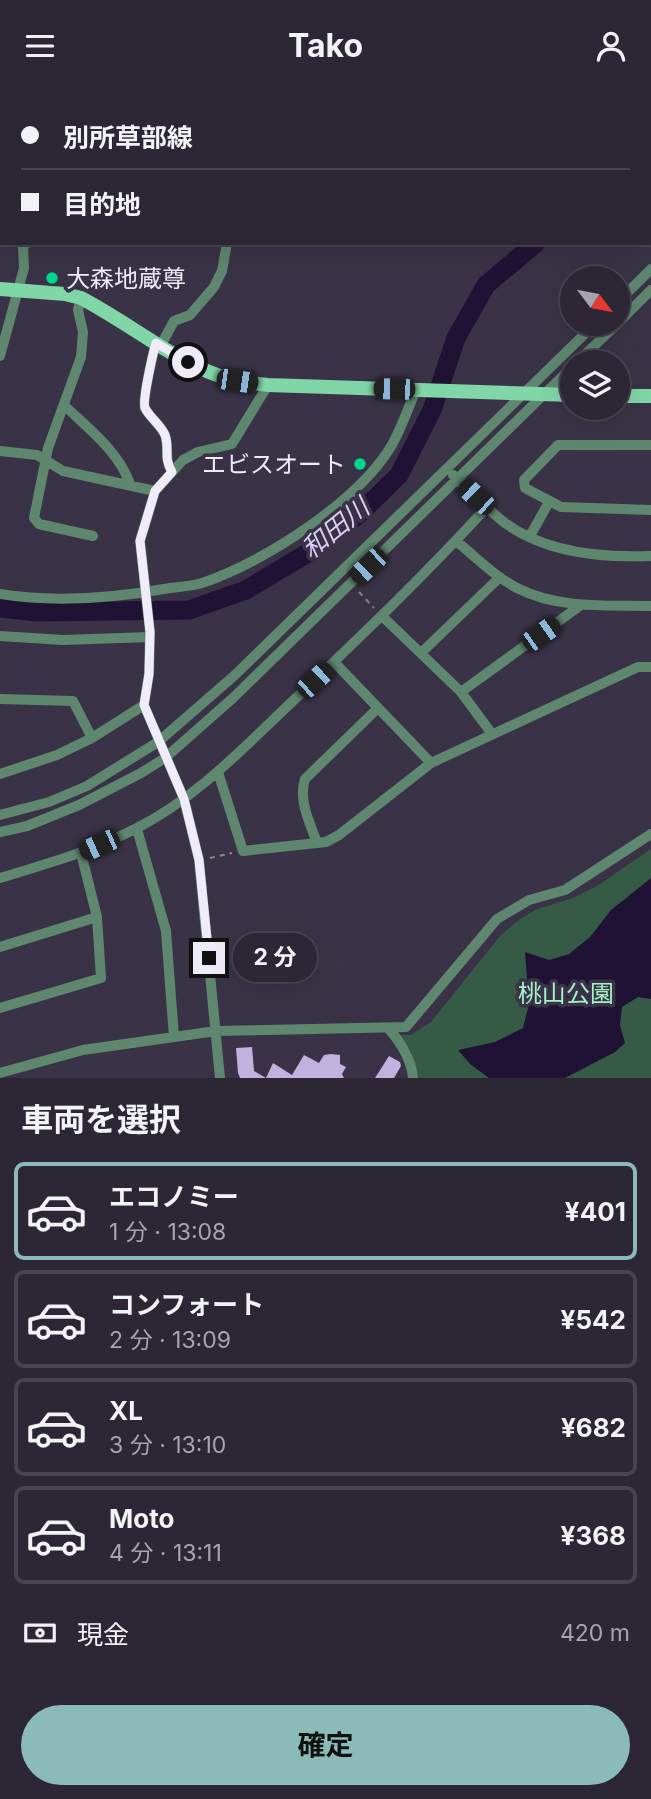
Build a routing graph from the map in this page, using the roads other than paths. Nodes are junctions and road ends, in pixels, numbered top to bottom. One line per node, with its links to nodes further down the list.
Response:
1 (24, 245): 5 (street)
2 (227, 245): 12 (street)
3 (651, 269): 6 (street)
4 (0, 289): 5 (main road)
5 (16, 290): 8 (main road); 14 (street)
6 (630, 290)
7 (651, 291): 9 (street)
8 (81, 298): 12 (main road); 23 (street)
9 (630, 311)
10 (583, 336): 18 (street)
11 (604, 336): 13 (street)
12 (159, 344): 16 (main road); 28 (street)
13 (589, 350)
14 (0, 356)
15 (560, 379): 19 (street)
16 (268, 386): 17 (main road); 28 (street)
17 (419, 389): 18 (main road); 40 (street)
18 (524, 393): 19 (main road); 27 (street)
19 (546, 394): 20 (main road); 29 (street)
20 (560, 394)
21 (630, 396): 22 (main road)
22 (651, 397)
23 (65, 406): 26 (street); 30 (street)
24 (651, 445): 32 (street)
25 (0, 451): 26 (street)
26 (45, 460): 30 (street); 35 (street)
27 (446, 469): 29 (street); 56 (street)
28 (172, 472): 31 (street)
29 (458, 479): 33 (street); 57 (street)
30 (130, 484): 31 (street)
31 (155, 491): 40 (street)
32 (550, 502): 34 (street); 36 (street)
33 (487, 507): 36 (street); 37 (street)
34 (651, 510)
35 (93, 536)
36 (530, 536): 38 (street)
37 (456, 541): 39 (street); 44 (street)
38 (651, 556)
39 (500, 577): 42 (street); 47 (street)
40 (145, 593): 41 (street); 45 (street)
41 (0, 594)
42 (581, 605): 43 (street); 50 (street)
43 (651, 606)
44 (382, 616): 47 (street); 48 (street)
45 (150, 634): 46 (street); 52 (street)
46 (0, 636)
47 (421, 653): 50 (street)
48 (334, 662): 53 (street); 59 (street)
49 (651, 667): 54 (street)
50 (461, 692): 54 (street)
51 (0, 699): 55 (street)
52 (144, 705): 55 (street); 56 (street)
53 (378, 708): 58 (street); 66 (street)
54 (492, 734): 58 (street)
55 (92, 738): 60 (street)
56 (158, 742): 57 (street); 62 (street)
57 (165, 758): 61 (street); 64 (street)
58 (430, 763): 66 (street)
59 (218, 772): 61 (street); 66 (street)
60 (0, 774)
61 (184, 799): 63 (street); 73 (street)
62 (0, 815)
63 (137, 829): 67 (street); 74 (street)
64 (0, 832)
65 (651, 834): 72 (street)
66 (317, 843)
67 (81, 853): 68 (street); 69 (street)
68 (0, 878)
69 (97, 917): 70 (street); 71 (street)
70 (0, 947)
71 (0, 1008)
72 (388, 1028): 73 (street); 77 (street)
73 (216, 1031): 74 (street); 76 (street)
74 (174, 1037): 75 (street)
75 (0, 1073)
76 (220, 1078)
77 (413, 1078)

